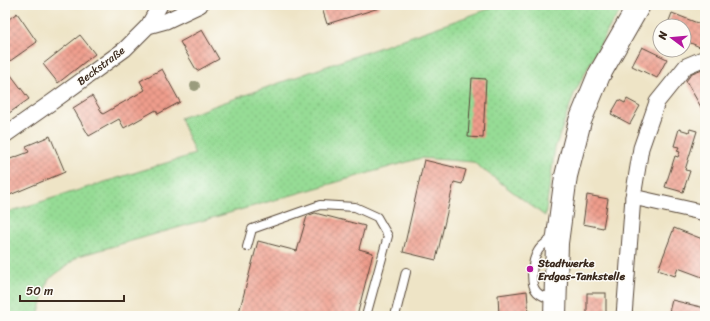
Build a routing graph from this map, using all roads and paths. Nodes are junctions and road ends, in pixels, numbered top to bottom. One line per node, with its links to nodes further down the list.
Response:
1 (160, 5): 4 (street)
2 (200, 5): 4 (street, Beckstraße)
3 (639, 5): 11 (street)
4 (148, 26): 6 (street, Beckstraße)
5 (705, 58): 7 (street)
6 (5, 135)
7 (632, 197): 8 (street); 14 (street)
8 (705, 213)
9 (247, 247): 12 (lane)
10 (406, 272): 13 (lane)
11 (555, 309)
12 (366, 316)
13 (395, 316)
14 (624, 316)

